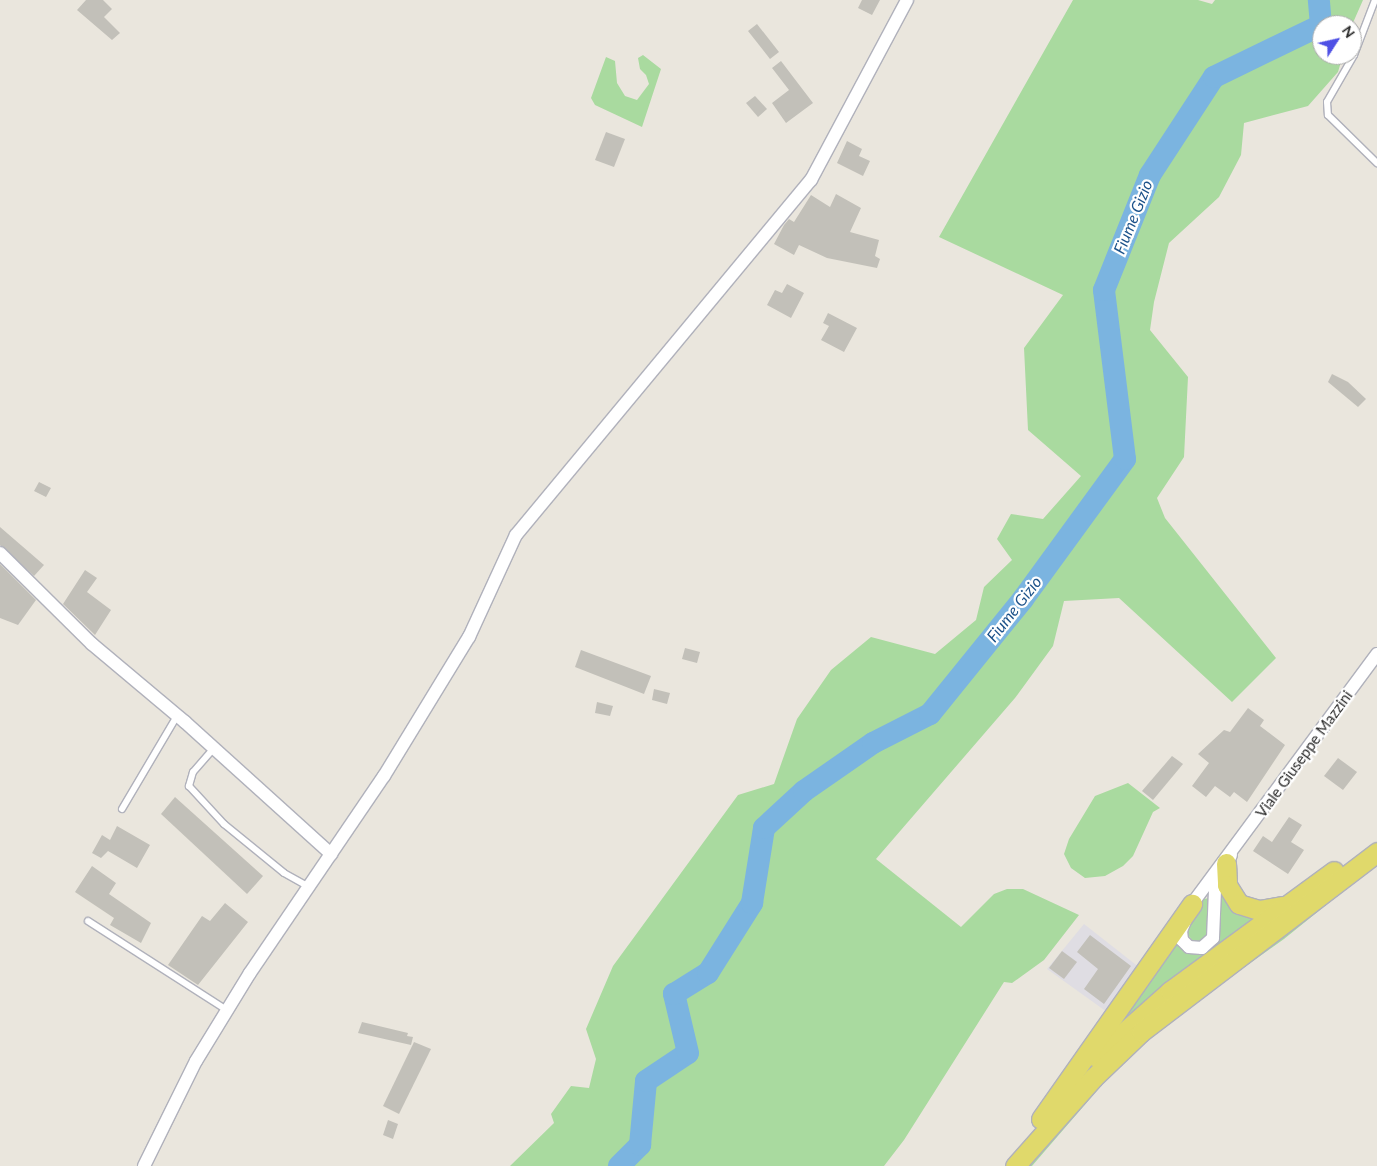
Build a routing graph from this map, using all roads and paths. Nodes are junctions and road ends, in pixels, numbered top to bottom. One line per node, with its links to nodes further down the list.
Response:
1 (907, 0): 11 (street)
2 (1375, 0): 3 (lane)
3 (1377, 163)
4 (0, 553): 6 (street)
5 (1377, 654): 12 (street, Viale Giuseppe Mazzini)
6 (177, 716): 7 (street); 8 (lane)
7 (214, 748): 11 (street); 13 (lane)
8 (122, 809)
9 (1377, 842): 15 (main road)
10 (1377, 852): 21 (main road)
11 (331, 854): 13 (street)
12 (1228, 859): 14 (street, Viale Giuseppe Mazzini); 14 (street, Viale Giuseppe Mazzini); 15 (main road)
13 (309, 886): 17 (street)
14 (1192, 904): 18 (main road)
15 (1288, 904): 18 (main road)
16 (88, 921): 17 (lane)
17 (228, 1010): 19 (street)
18 (1053, 1104): 20 (main road)
19 (144, 1166)
20 (1005, 1166)
21 (1015, 1166)

